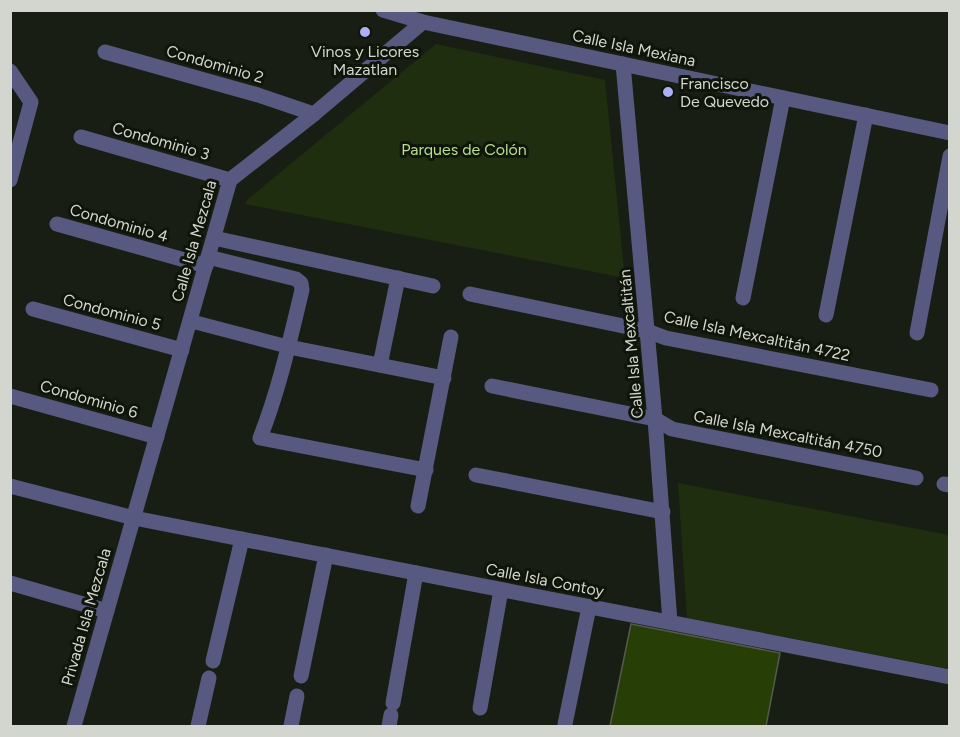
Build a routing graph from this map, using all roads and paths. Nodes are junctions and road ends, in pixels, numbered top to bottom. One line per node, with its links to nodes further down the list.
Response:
1 (383, 10): 2 (street, Calle Isla Mexiana)
2 (423, 21): 4 (street, Calle Isla Mexiana); 7 (street, Calle Isla Mezcala)
3 (105, 52): 7 (street, Condominio 2)
4 (623, 64): 6 (street, Calle Isla Mexiana); 24 (street, Calle Isla Mexcaltitán)
5 (10, 71): 12 (street)
6 (783, 98): 8 (street, Calle Isla Mexiana); 20 (street)
7 (314, 114): 13 (street, Calle Isla Mezcala)
8 (866, 116): 9 (street, Calle Isla Mexiana); 22 (street)
9 (950, 133)
10 (81, 137): 13 (street, Condominio 3)
11 (950, 156): 25 (street)
12 (10, 180)
13 (231, 180): 15 (street, Calle Isla Mezcala)
14 (57, 224): 16 (street, Condominio 4)
15 (214, 238): 16 (street, Calle Isla Mezcala); 17 (street)
16 (207, 262): 23 (street, Calle Isla Mezcala); 27 (street, Condominio 4)
17 (398, 278): 18 (street); 29 (street)
18 (433, 286)
19 (470, 294): 24 (street, Calle Isla Mexcaltitán 4722)
20 (743, 298)
21 (33, 309): 28 (street, Condominio 5)
22 (826, 315)
23 (190, 321): 27 (street); 28 (street, Calle Isla Mezcala)
24 (648, 331): 32 (street, Calle Isla Mexcaltitán 4722); 34 (street, Calle Isla Mexcaltitán)
25 (917, 333)
26 (452, 337): 30 (street)
27 (289, 347): 29 (street); 36 (street)
28 (182, 350): 35 (street, Calle Isla Mezcala)
29 (380, 365): 30 (street)
30 (444, 378): 36 (street)
31 (492, 386): 34 (street, Calle Isla Mexcaltitán 4750)
32 (931, 390)
33 (10, 396): 35 (street, Condominio 6)
34 (655, 419): 38 (street, Calle Isla Mexcaltitán 4750); 41 (street, Calle Isla Mexcaltitán)
35 (157, 437): 42 (street, Calle Isla Mezcala)
36 (426, 470): 40 (street)
37 (476, 475): 41 (street)
38 (916, 478)
39 (10, 486): 42 (street, Calle Isla Contoy)
40 (418, 506)
41 (663, 512): 50 (street, Calle Isla Mexcaltitán)
42 (134, 518): 43 (street, Calle Isla Contoy); 49 (street, Privada Isla Mezcala)
43 (242, 539): 44 (street, Calle Isla Contoy); 51 (street)
44 (326, 555): 45 (street, Calle Isla Contoy); 52 (street)
45 (416, 573): 47 (street, Calle Isla Contoy); 57 (street)
46 (10, 583): 49 (street)
47 (501, 590): 48 (street, Calle Isla Contoy); 56 (street)
48 (590, 607): 50 (street, Calle Isla Contoy); 58 (street)
49 (107, 611): 59 (street, Privada Isla Mezcala)
50 (670, 622): 53 (street, Calle Isla Contoy)
51 (213, 661)
52 (301, 676)
53 (950, 677)
54 (209, 678): 60 (street)
55 (297, 696): 61 (street)
56 (480, 708)
57 (391, 715)
58 (566, 724)
59 (74, 726)
60 (198, 726)
61 (291, 726)

